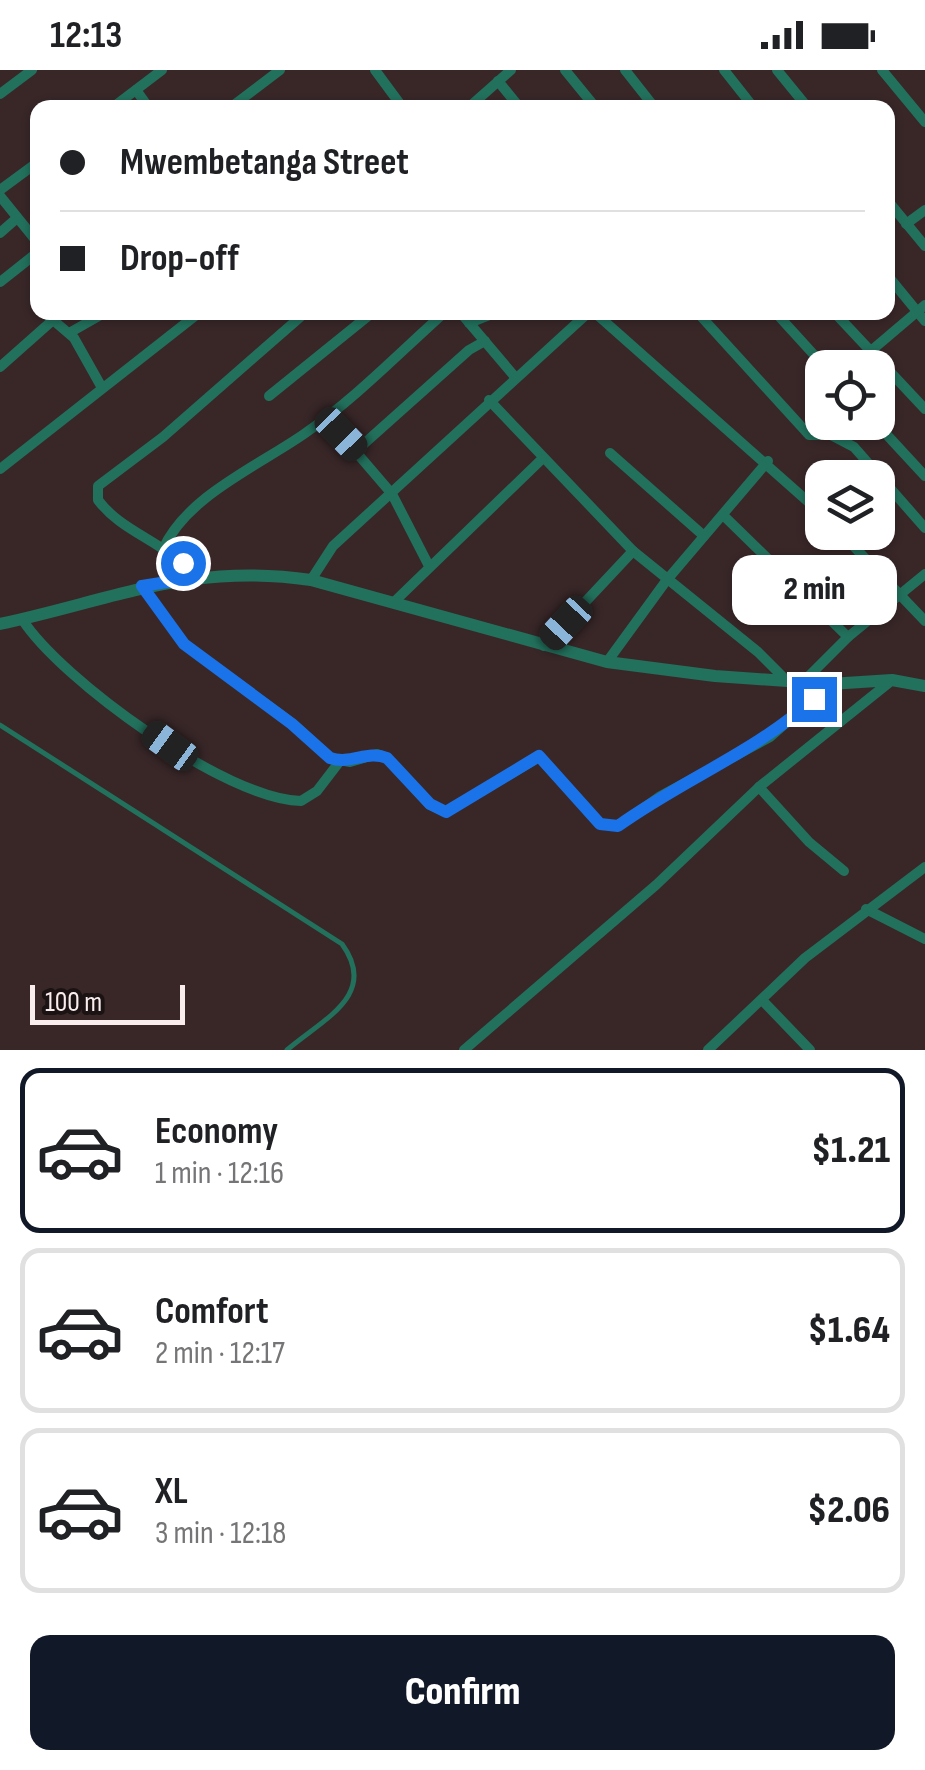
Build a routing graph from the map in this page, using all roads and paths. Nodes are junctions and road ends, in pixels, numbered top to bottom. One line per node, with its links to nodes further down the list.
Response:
1 (32, 70): 13 (street)
2 (162, 70): 12 (street)
3 (280, 70): 16 (street)
4 (375, 70): 17 (street)
5 (511, 70): 11 (street)
6 (565, 70): 20 (street)
7 (626, 70): 21 (street)
8 (724, 70): 22 (street)
9 (778, 70): 23 (street)
10 (882, 70): 24 (street)
11 (498, 81): 18 (street); 19 (street)
12 (136, 90): 14 (street); 15 (street)
13 (0, 94)
14 (123, 100)
15 (143, 100)
16 (241, 100)
17 (397, 100)
18 (477, 100)
19 (513, 100)
20 (589, 100)
21 (649, 100)
22 (748, 100)
23 (802, 100)
24 (925, 122)
25 (30, 169): 26 (street)
26 (0, 193): 29 (street)
27 (895, 210): 30 (street)
28 (925, 210): 30 (street)
29 (17, 218): 31 (street); 32 (street)
30 (906, 224): 33 (street)
31 (0, 233)
32 (30, 233)
33 (925, 246)
34 (30, 258): 35 (street)
35 (0, 282)
36 (895, 284): 37 (street)
37 (922, 313): 56 (street)
38 (53, 320): 57 (street)
39 (61, 320): 53 (street)
40 (92, 320): 53 (street)
41 (189, 320): 60 (street)
42 (297, 320): 77 (street)
43 (363, 320): 61 (street)
44 (435, 320): 64 (street)
45 (466, 320): 52 (street)
46 (478, 320): 52 (street)
47 (582, 320): 59 (street)
48 (601, 320): 69 (street)
49 (703, 320): 75 (street)
50 (782, 320): 55 (street)
51 (842, 320): 56 (street)
52 (469, 324): 54 (street)
53 (69, 333): 60 (street)
54 (485, 341): 59 (street); 66 (street)
55 (810, 350)
56 (872, 350)
57 (0, 366)
58 (895, 376): 63 (street)
59 (515, 377): 62 (street)
60 (102, 386): 70 (street)
61 (269, 396)
62 (489, 400): 68 (street); 72 (street)
63 (925, 409)
64 (326, 417): 66 (street); 77 (street)
65 (891, 440): 71 (street)
66 (357, 450): 72 (street)
67 (610, 452): 76 (street)
68 (542, 459): 79 (street); 80 (street)
69 (768, 461): 73 (street); 74 (street)
70 (0, 469)
71 (925, 476)
72 (392, 494): 80 (street); 83 (street)
73 (805, 497)
74 (723, 515): 76 (street); 91 (street)
75 (925, 528)
76 (704, 536): 84 (street)
77 (163, 548): 82 (street)
78 (856, 550): 86 (street)
79 (633, 551): 84 (street); 92 (street)
80 (429, 566): 87 (street)
81 (925, 574): 86 (street)
82 (192, 578): 83 (street); 85 (street)
83 (311, 580): 87 (street)
84 (666, 581): 93 (street); 94 (street)
85 (142, 586): 88 (street); 100 (street)
86 (900, 598): 89 (street); 91 (street)
87 (394, 602): 92 (street)
88 (22, 619): 90 (street); 100 (street)
89 (925, 621)
90 (0, 624)
91 (848, 637): 95 (street)
92 (544, 646): 93 (street)
93 (607, 662): 94 (street)
94 (784, 678): 95 (street)
95 (806, 680): 97 (street)
96 (892, 680): 97 (street); 98 (street); 101 (street)
97 (830, 684): 100 (street)
98 (925, 686)
99 (0, 725): 107 (lane)
100 (340, 762)
101 (759, 787): 103 (street); 108 (street)
102 (925, 867): 104 (street)
103 (844, 871)
104 (866, 909): 105 (street); 106 (street)
105 (925, 940)
106 (762, 1000): 109 (street); 110 (street)
107 (287, 1050)
108 (464, 1050)
109 (708, 1050)
110 (810, 1050)

